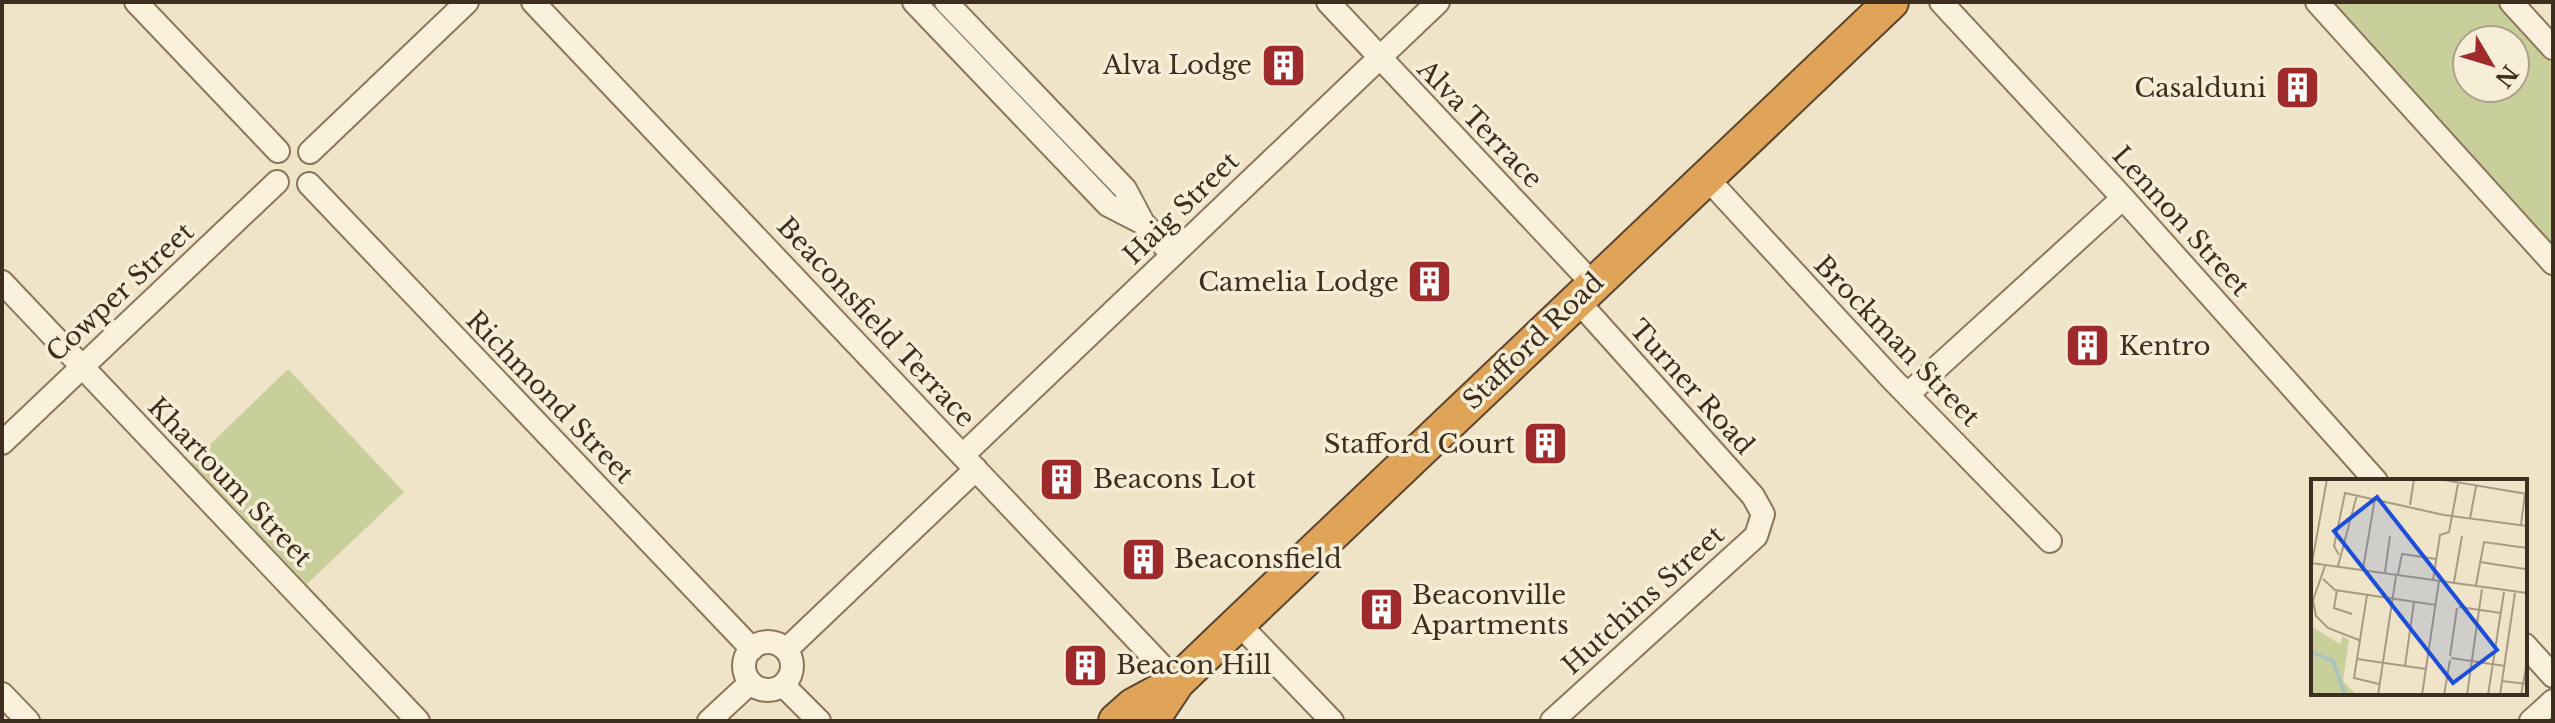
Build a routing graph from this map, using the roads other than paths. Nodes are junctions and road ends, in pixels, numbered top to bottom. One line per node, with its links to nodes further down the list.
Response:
1 (136, 2): 14 (street)
2 (467, 2): 15 (street)
3 (533, 2): 28 (street, Beaconsfield Terrace)
4 (914, 2): 20 (street)
5 (946, 2): 20 (street)
6 (1328, 2): 13 (street, Alva Terrace)
7 (1438, 2): 13 (street, Haig Street)
8 (1891, 2): 16 (highway, Stafford Road)
9 (1941, 2): 19 (street, Lennon Street)
10 (2317, 2): 22 (street)
11 (2511, 2): 12 (street)
12 (2553, 48)
13 (1379, 57): 21 (street, Haig Street); 24 (street, Alva Terrace)
14 (278, 151): 15 (street); 17 (street)
15 (310, 152): 18 (street)
16 (1706, 177): 24 (highway, Stafford Road); 26 (street, Brockman Street)
17 (277, 182): 18 (street); 25 (street, Cowper Street)
18 (309, 184): 34 (street, Richmond Street)
19 (2123, 198): 26 (street); 29 (street, Lennon Street)
20 (1143, 223): 21 (street)
21 (1173, 255): 28 (street, Haig Street)
22 (2553, 263)
23 (2, 282): 25 (street, Khartoum Street)
24 (1585, 292): 30 (street, Turner Road); 32 (highway, Stafford Road)
25 (82, 367): 27 (street, Cowper Street); 43 (street, Khartoum Street)
26 (1908, 394): 31 (street, Brockman Street)
27 (2, 443)
28 (969, 462): 35 (street, Haig Street); 37 (street, Beaconsfield Terrace)
29 (2374, 479)
30 (1763, 514): 49 (street, Hutchins Street)
31 (2050, 541)
32 (1238, 623): 37 (highway, Stafford Road); 48 (street)
33 (2527, 647): 36 (street)
34 (752, 649): 35 (street); 38 (street)
35 (786, 650): 39 (street)
36 (2553, 676)
37 (1177, 682): 46 (highway, Stafford Road); 47 (highway, Stafford Road)
38 (750, 683): 39 (street); 44 (street)
39 (783, 685): 45 (street)
40 (2, 694): 42 (street)
41 (2553, 701): 50 (street)
42 (28, 721)
43 (418, 721)
44 (709, 721)
45 (819, 721)
46 (1116, 721)
47 (1151, 721)
48 (1332, 721)
49 (1552, 721)
50 (2531, 721)

